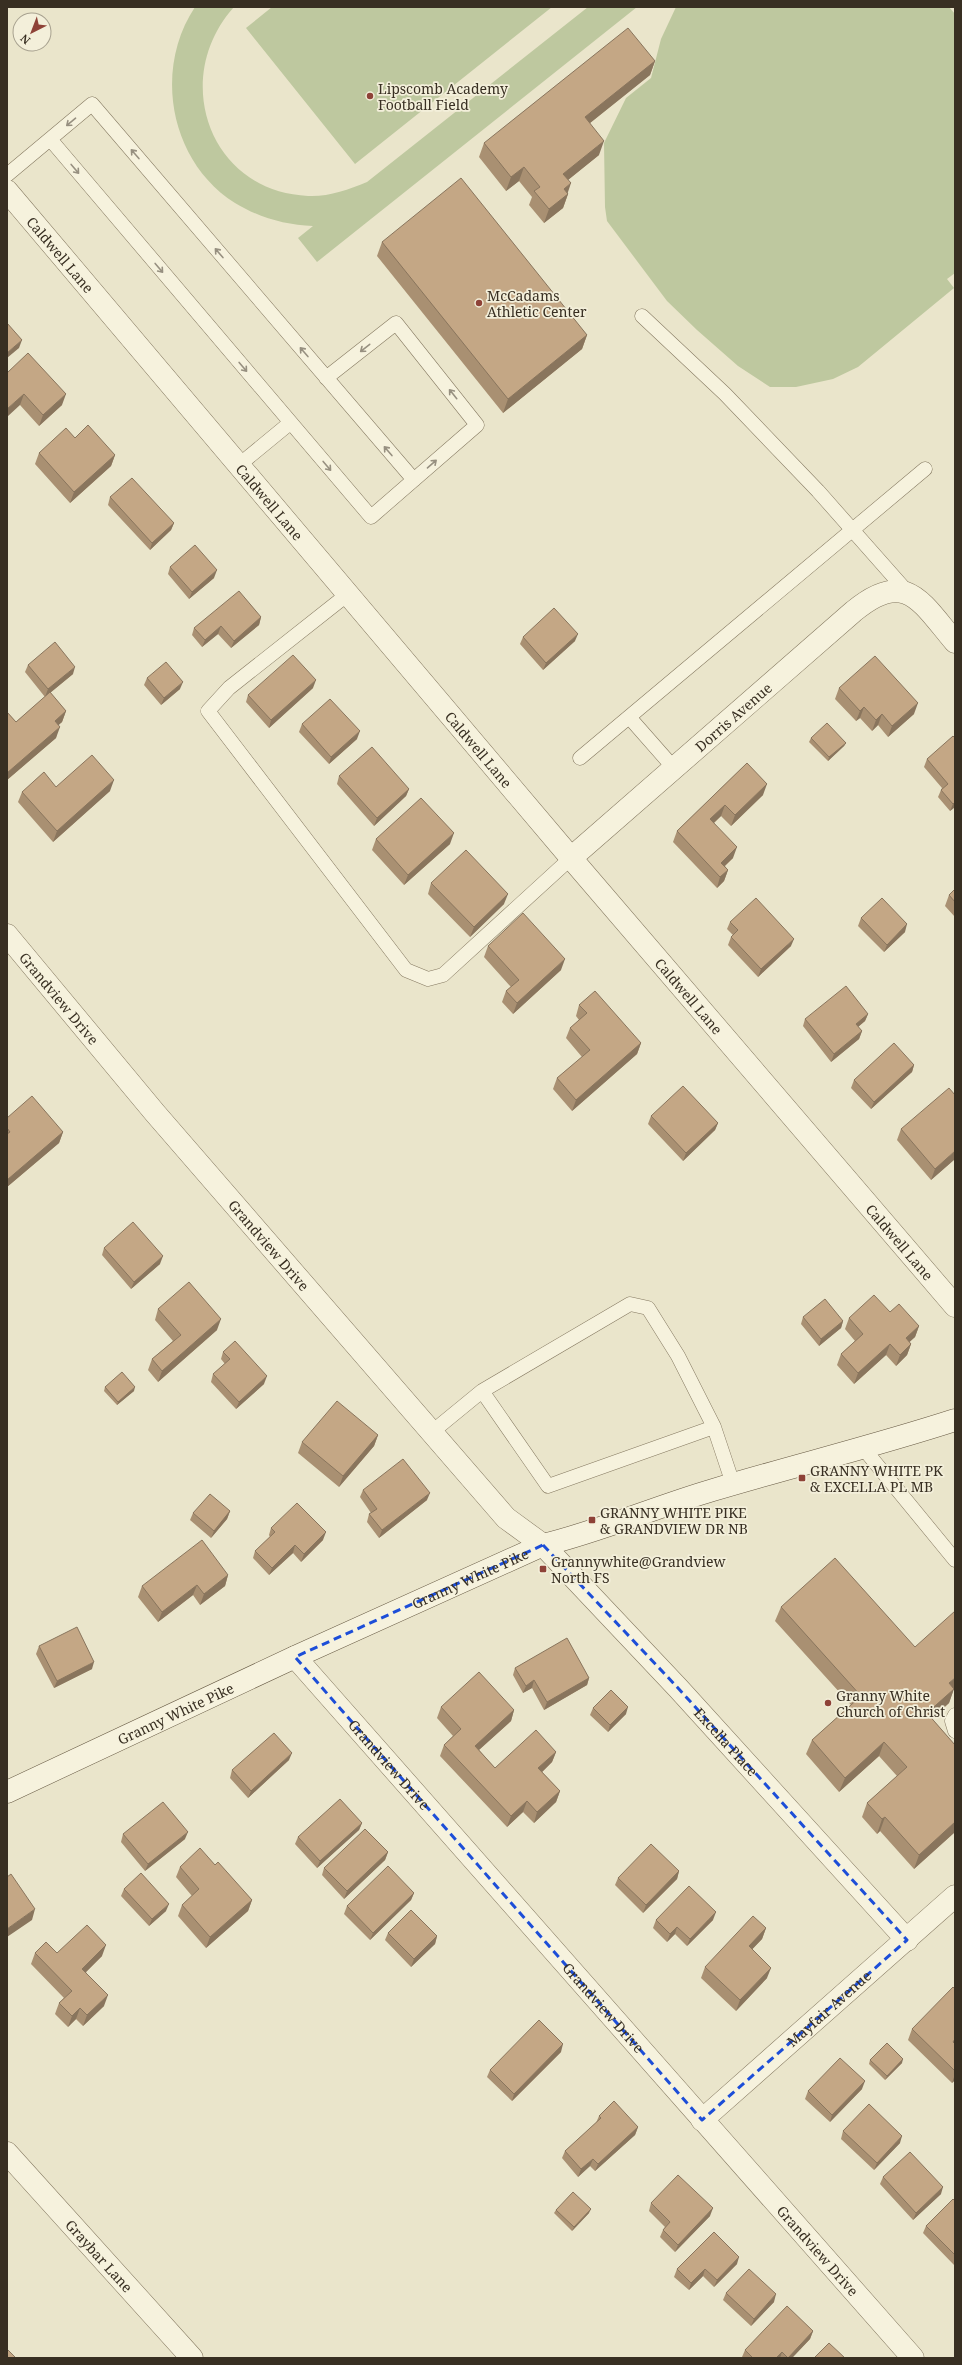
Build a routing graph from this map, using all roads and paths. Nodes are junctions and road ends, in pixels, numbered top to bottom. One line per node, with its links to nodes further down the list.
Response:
1 (50, 139): 2 (lane); 5 (lane, one-way to 1); 6 (lane, one-way to 6)
2 (7, 175)
3 (7, 191): 7 (street, Caldwell Lane)
4 (642, 316): 10 (lane)
5 (326, 378): 9 (lane, one-way to 5); 9 (lane, one-way to 5)
6 (290, 423): 7 (lane); 9 (lane, one-way to 9)
7 (239, 465): 12 (street, Caldwell Lane)
8 (925, 469): 10 (lane)
9 (414, 480)
10 (853, 530): 11 (lane); 14 (lane)
11 (905, 592): 13 (street); 16 (street, Dorris Avenue)
12 (348, 594): 17 (street, Caldwell Lane); 17 (lane)
13 (955, 642)
14 (630, 717): 15 (lane); 16 (lane)
15 (580, 758)
16 (673, 767): 17 (street, Dorris Avenue)
17 (571, 858): 19 (street, Caldwell Lane)
18 (7, 935): 23 (street, Grandview Drive)
19 (955, 1306)
20 (482, 1391): 22 (lane); 22 (lane); 23 (lane)
21 (955, 1420): 24 (street, Granny White Pike)
22 (714, 1427): 25 (lane)
23 (432, 1432): 26 (street, Grandview Drive)
24 (864, 1449): 25 (street, Granny White Pike); 27 (lane)
25 (733, 1484): 26 (street, Granny White Pike)
26 (543, 1545): 28 (street, Granny White Pike); 33 (street, Excella Place)
27 (955, 1560)
28 (295, 1657): 31 (street, Granny White Pike); 34 (street, Grandview Drive)
29 (955, 1715): 30 (lane)
30 (955, 1731)
31 (7, 1792)
32 (955, 1896): 33 (street, Mayfair Avenue)
33 (907, 1940): 34 (street, Mayfair Avenue)
34 (702, 2120): 37 (street, Grandview Drive)
35 (7, 2153): 36 (street, Graybar Lane)
36 (192, 2358)
37 (913, 2358)

